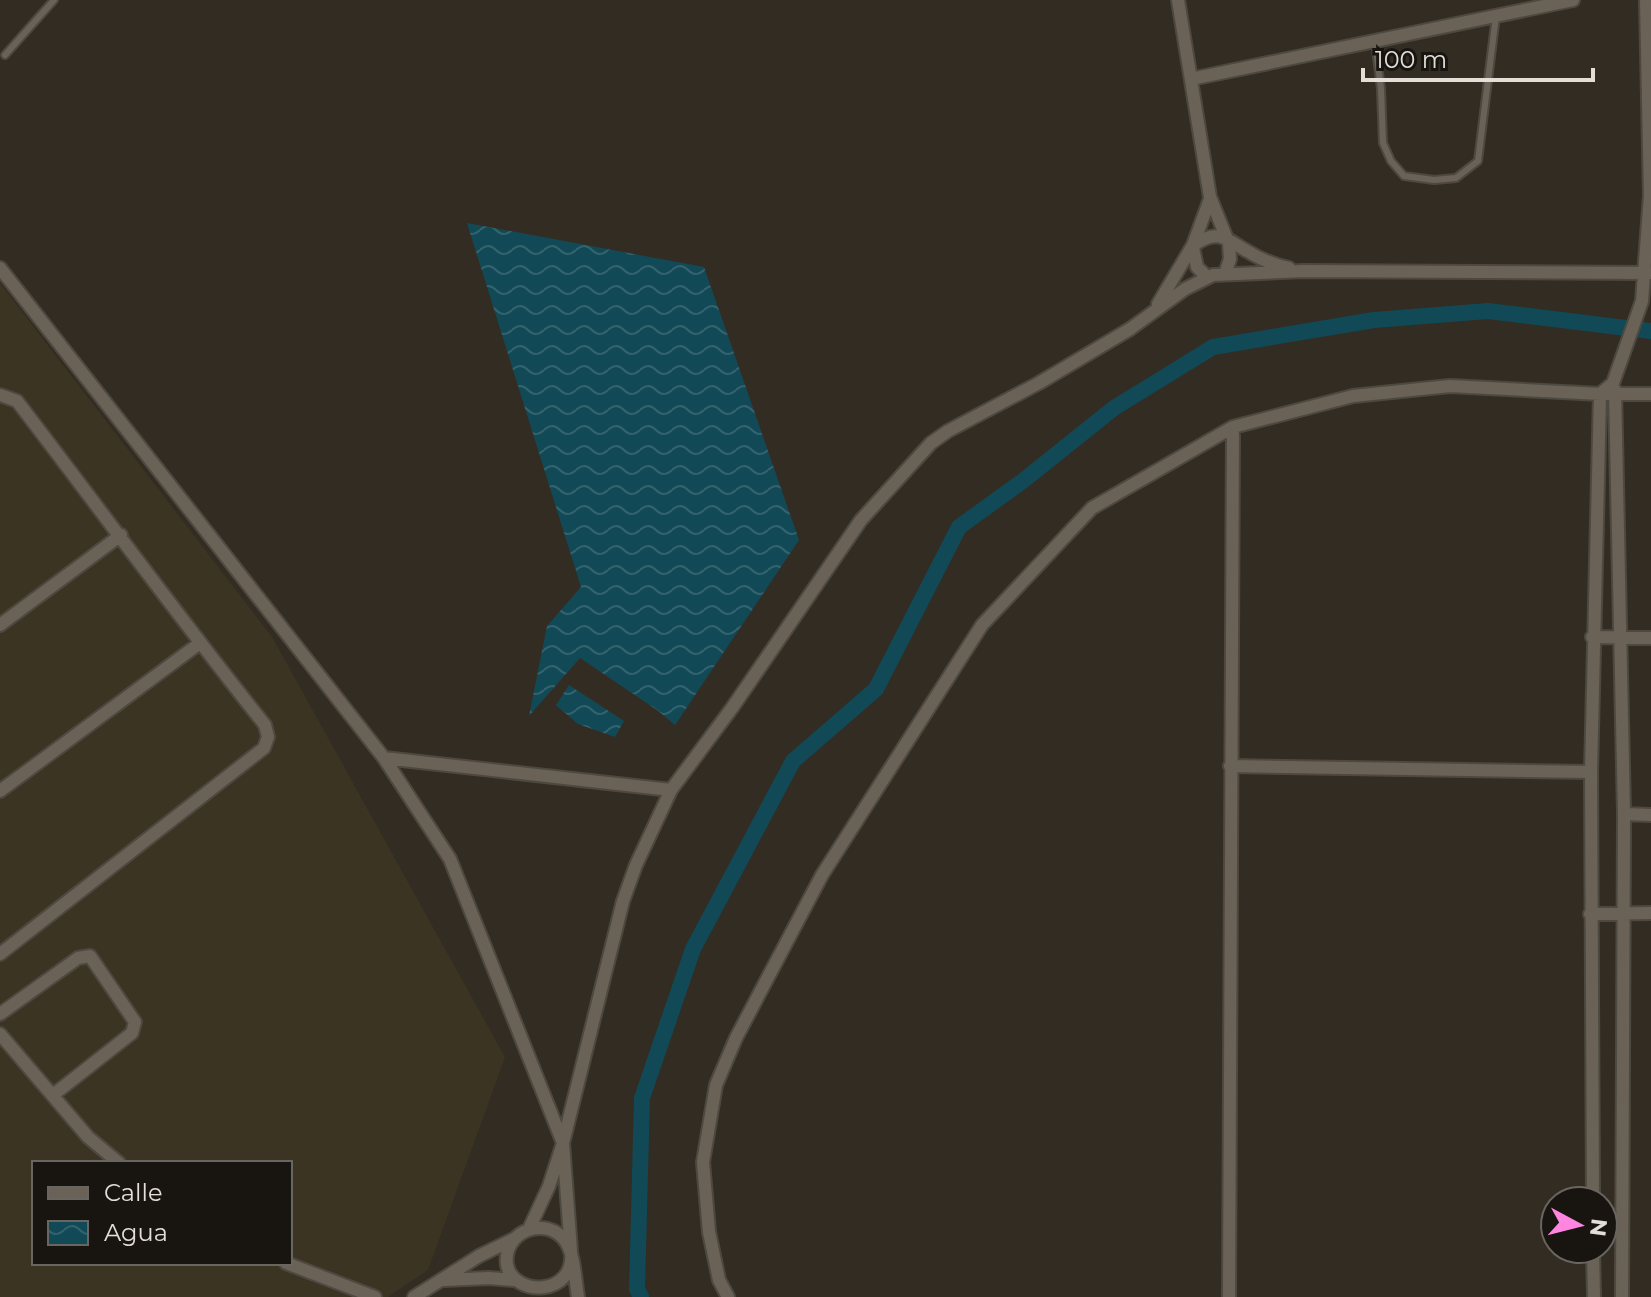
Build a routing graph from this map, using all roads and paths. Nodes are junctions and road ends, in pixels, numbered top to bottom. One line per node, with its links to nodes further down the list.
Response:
1 (54, 0): 7 (lane)
2 (1178, 0): 8 (street)
3 (1573, 0): 5 (street)
4 (1646, 0): 9 (street)
5 (1496, 16): 6 (street); 6 (lane)
6 (1375, 41): 8 (street)
7 (5, 55)
8 (1191, 79): 10 (street)
9 (1650, 161): 16 (street)
10 (1210, 197): 11 (street); 12 (street)
11 (1227, 237): 12 (street); 14 (street); 15 (street)
12 (1193, 245): 17 (street); 18 (street)
13 (0, 268): 30 (street)
14 (1304, 271): 15 (street); 16 (street)
15 (1225, 274): 17 (street)
16 (1648, 274): 19 (street)
17 (1207, 277): 18 (street)
18 (1152, 313): 33 (street)
19 (1614, 389): 20 (street); 21 (street); 28 (street)
20 (1600, 394): 23 (street); 26 (street)
21 (1651, 394)
22 (0, 395): 24 (street)
23 (1233, 427): 31 (street); 58 (street)
24 (121, 535): 25 (street); 29 (street)
25 (0, 625)
26 (1592, 637): 28 (street); 32 (street)
27 (1651, 638): 28 (street)
28 (1622, 639): 35 (street)
29 (200, 643): 34 (street); 40 (street)
30 (384, 758): 33 (street); 44 (street)
31 (1230, 766): 32 (street); 59 (street)
32 (1591, 772): 38 (street)
33 (671, 790): 44 (street)
34 (0, 791)
35 (1624, 814): 36 (street); 39 (street)
36 (1651, 815)
37 (1651, 913): 39 (street)
38 (1590, 914): 39 (street); 46 (street)
39 (1624, 914): 61 (street)
40 (0, 954)
41 (0, 1014): 43 (street)
42 (0, 1034): 43 (street)
43 (53, 1095): 45 (street)
44 (563, 1143): 47 (street); 49 (street)
45 (117, 1161)
46 (1593, 1185)
47 (529, 1229): 48 (street); 49 (street)
48 (514, 1239): 52 (street); 53 (street)
49 (571, 1251): 54 (street); 57 (street)
50 (291, 1265): 55 (street)
51 (1593, 1265): 60 (street)
52 (513, 1280): 53 (street); 54 (street)
53 (439, 1281): 56 (street)
54 (534, 1295)
55 (375, 1297)
56 (414, 1297)
57 (578, 1297)
58 (728, 1297)
59 (1229, 1297)
60 (1594, 1297)
61 (1622, 1297)

